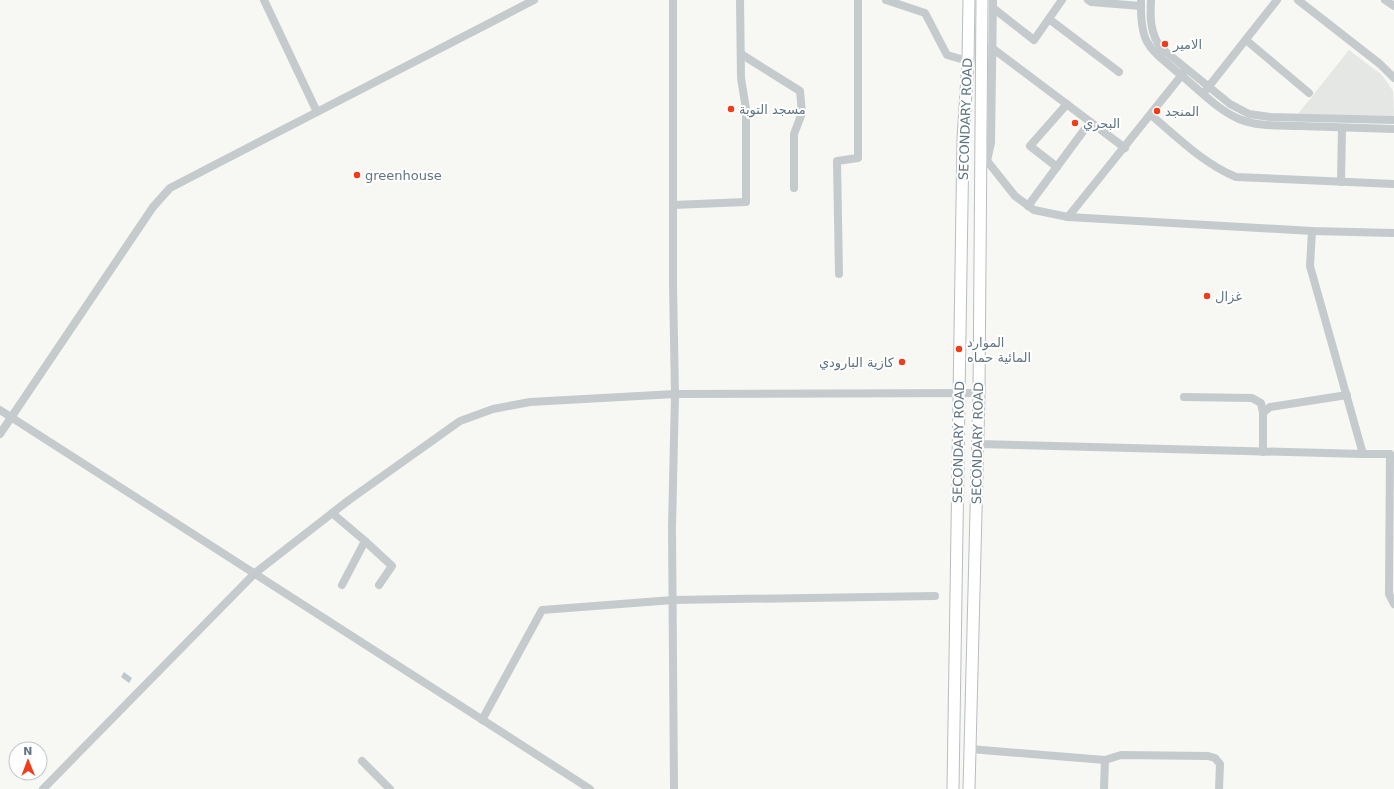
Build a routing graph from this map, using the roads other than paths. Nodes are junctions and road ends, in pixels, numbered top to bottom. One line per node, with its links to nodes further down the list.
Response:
1 (264, 0): 30 (street)
2 (534, 0): 30 (street)
3 (672, 0): 43 (street)
4 (740, 0): 21 (street)
5 (858, 0): 48 (street)
6 (886, 0): 22 (street)
7 (969, 0): 22 (main road, SECONDARY ROAD)
8 (982, 0): 37 (main road, SECONDARY ROAD)
9 (1062, 0): 18 (street)
10 (1088, 0): 15 (street)
11 (1151, 0): 24 (street)
12 (1277, 0): 19 (street)
13 (1298, 0): 25 (street)
14 (1385, 0): 17 (street)
15 (1141, 3): 24 (street)
16 (993, 4): 18 (street); 20 (street)
17 (1394, 6)
18 (1049, 19): 23 (street)
19 (1246, 40): 26 (street); 28 (street)
20 (992, 48): 29 (street); 38 (street)
21 (741, 54): 42 (street); 43 (street)
22 (968, 61): 49 (main road, SECONDARY ROAD)
23 (1119, 72)
24 (1184, 72): 26 (street); 27 (street); 31 (street)
25 (1394, 78)
26 (1209, 87): 27 (street); 32 (street)
27 (1203, 93): 34 (street)
28 (1309, 93)
29 (1067, 104): 33 (street); 39 (street)
30 (317, 112): 56 (street)
31 (1151, 115): 36 (street); 40 (street)
32 (1394, 120)
33 (1090, 122): 36 (street); 39 (street)
34 (1342, 128): 35 (street); 40 (street)
35 (1394, 129)
36 (1125, 148): 45 (street)
37 (980, 152): 38 (street); 50 (main road, SECONDARY ROAD)
38 (987, 161): 44 (street)
39 (1057, 167): 44 (street)
40 (1341, 182): 41 (street)
41 (1394, 184)
42 (794, 188)
43 (672, 205): 51 (street)
44 (1028, 206): 45 (street)
45 (1068, 218): 46 (street)
46 (1312, 230): 47 (street); 52 (street)
47 (1394, 233)
48 (839, 274)
49 (959, 393): 50 (street); 51 (street); 77 (main road, SECONDARY ROAD)
50 (979, 393): 58 (main road, SECONDARY ROAD)
51 (675, 394): 61 (street); 67 (street)
52 (1347, 395): 55 (street); 60 (street)
53 (1184, 397): 55 (street)
54 (0, 410): 56 (street)
55 (1263, 413): 59 (street)
56 (11, 417): 57 (street); 63 (street)
57 (0, 434)
58 (978, 444): 59 (street); 70 (main road, SECONDARY ROAD)
59 (1263, 452): 60 (street)
60 (1363, 454): 68 (street)
61 (332, 513): 62 (street); 63 (street)
62 (365, 541): 64 (street); 65 (street)
63 (255, 573): 69 (street); 73 (street)
64 (342, 585)
65 (379, 585)
66 (935, 596): 67 (street)
67 (673, 600): 69 (street); 76 (street)
68 (1394, 604)
69 (482, 720): 75 (street)
70 (970, 749): 71 (street); 78 (main road, SECONDARY ROAD)
71 (1105, 760): 79 (street); 80 (street)
72 (362, 761): 74 (street)
73 (43, 789)
74 (390, 789)
75 (590, 789)
76 (674, 789)
77 (953, 789)
78 (969, 789)
79 (1104, 789)
80 (1219, 789)

